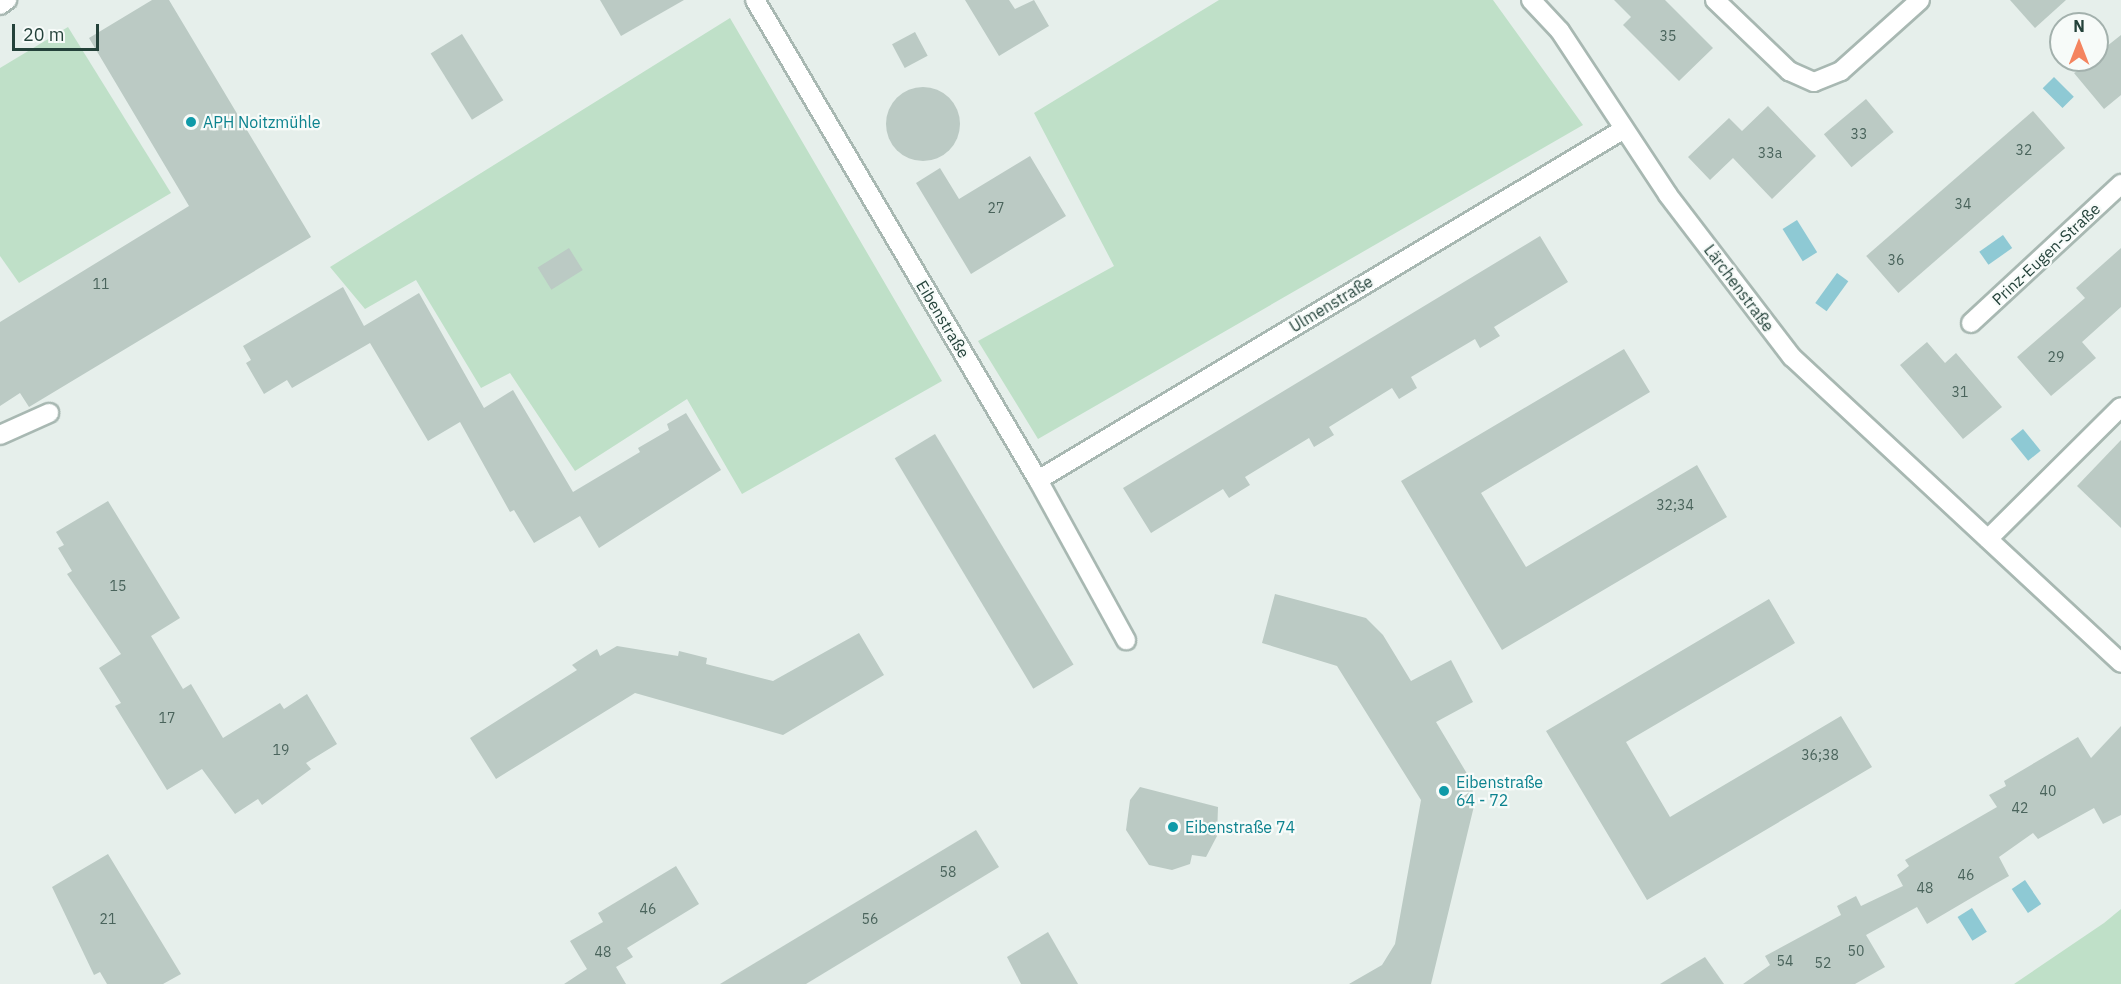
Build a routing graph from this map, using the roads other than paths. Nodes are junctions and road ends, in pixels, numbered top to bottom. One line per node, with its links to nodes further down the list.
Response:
1 (7, 0): 6 (street)
2 (755, 0): 13 (street, Eibenstraße)
3 (1532, 0): 7 (street, Lärchenstraße)
4 (1715, 0): 5 (street)
5 (1920, 0)
6 (0, 4)
7 (1624, 129): 13 (street, Ulmenstraße); 14 (street, Lärchenstraße)
8 (2121, 184): 9 (street, Prinz-Eugen-Straße)
9 (1971, 323)
10 (49, 413): 12 (street)
11 (2119, 414): 14 (street)
12 (0, 435)
13 (1038, 480): 15 (street, Eibenstraße)
14 (1988, 539): 16 (street, Lärchenstraße)
15 (1126, 640)
16 (2121, 663)

